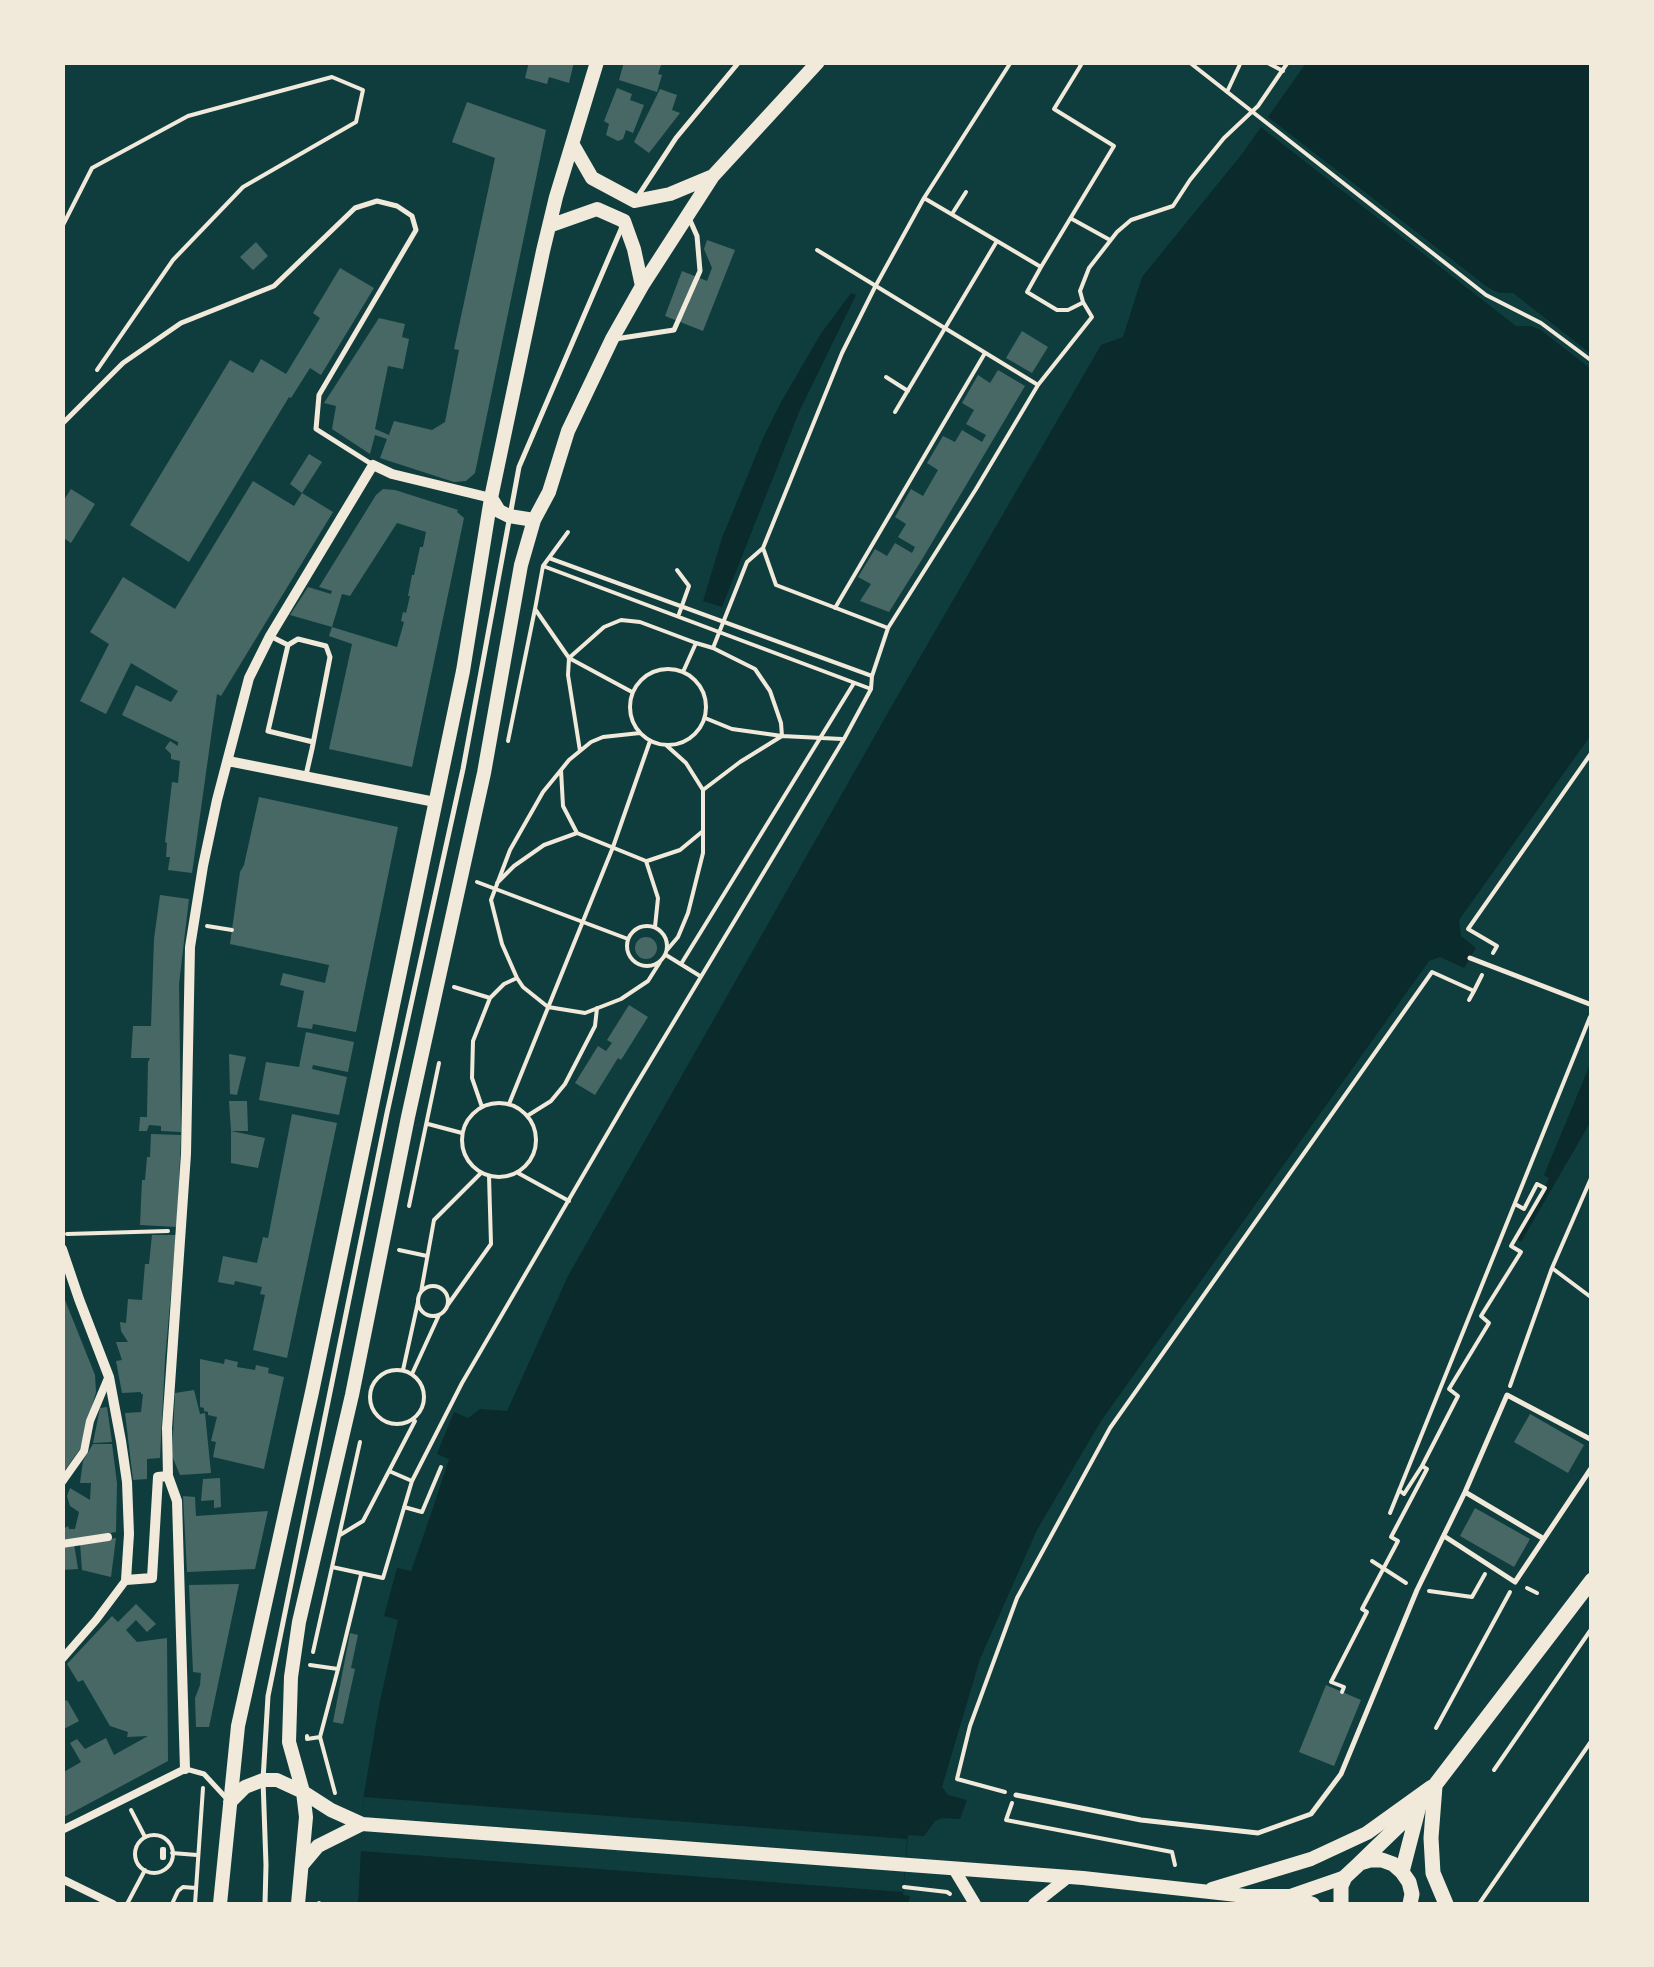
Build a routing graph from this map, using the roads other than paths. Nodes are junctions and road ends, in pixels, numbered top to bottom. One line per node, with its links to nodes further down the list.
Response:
1 (597, 62): 4 (main road)
2 (739, 62): 6 (lane)
3 (818, 62): 5 (main road)
4 (573, 145): 6 (main road); 9 (main road)
5 (713, 176): 6 (main road); 7 (main road)
6 (635, 201): 8 (lane)
7 (688, 216): 10 (main road); 11 (lane)
8 (624, 221): 9 (main road); 10 (main road); 15 (lane)
9 (550, 226): 14 (main road)
10 (642, 286): 11 (main road)
11 (612, 339): 16 (main road)
12 (62, 424): 13 (lane)
13 (373, 466): 14 (street); 17 (street)
14 (492, 498): 15 (main road); 22 (main road)
15 (509, 516): 16 (main road); 40 (lane)
16 (534, 520): 42 (main road)
17 (270, 636): 18 (lane); 20 (street)
18 (288, 645): 19 (lane); 19 (lane)
19 (313, 742): 21 (lane)
20 (228, 762): 21 (street); 29 (street)
21 (306, 777): 22 (street)
22 (436, 802): 44 (main road)
23 (1470, 958): 24 (lane)
24 (1592, 1005)
25 (62, 1249): 26 (street)
26 (109, 1377): 30 (street); 36 (street)
27 (1592, 1440): 31 (lane)
28 (1592, 1467): 34 (lane)
29 (168, 1476): 36 (street); 39 (street)
30 (62, 1482)
31 (1464, 1492): 32 (lane); 34 (lane)
32 (1444, 1536): 34 (lane); 43 (lane)
33 (108, 1537): 35 (street)
34 (1544, 1539)
35 (62, 1544)
36 (126, 1580): 38 (street)
37 (1592, 1580): 41 (main road)
38 (62, 1659)
39 (186, 1769): 44 (lane); 47 (street)
40 (262, 1780): 42 (main road); 44 (main road); 61 (lane)
41 (1436, 1784): 45 (main road); 55 (main road); 68 (main road)
42 (303, 1792): 46 (main road); 49 (main road)
43 (1016, 1796)
44 (230, 1802): 60 (main road)
45 (1419, 1806): 48 (main road); 51 (main road)
46 (362, 1824): 49 (main road); 50 (main road)
47 (62, 1830)
48 (1360, 1863): 51 (main road); 52 (main road)
49 (302, 1865): 62 (main road)
50 (954, 1869): 53 (main road); 63 (street)
51 (1402, 1872): 58 (main road)
52 (1345, 1877): 57 (main road); 67 (main road)
53 (1068, 1878): 55 (main road); 64 (street)
54 (62, 1879): 59 (street)
55 (1206, 1890): 56 (main road)
56 (1246, 1896): 57 (main road); 65 (main road)
57 (1290, 1896): 66 (main road)
58 (1414, 1901)
59 (112, 1904)
60 (220, 1904)
61 (265, 1904)
62 (298, 1904)
63 (976, 1904)
64 (1034, 1904)
65 (1262, 1904)
66 (1313, 1904)
67 (1341, 1904)
68 (1446, 1904)

